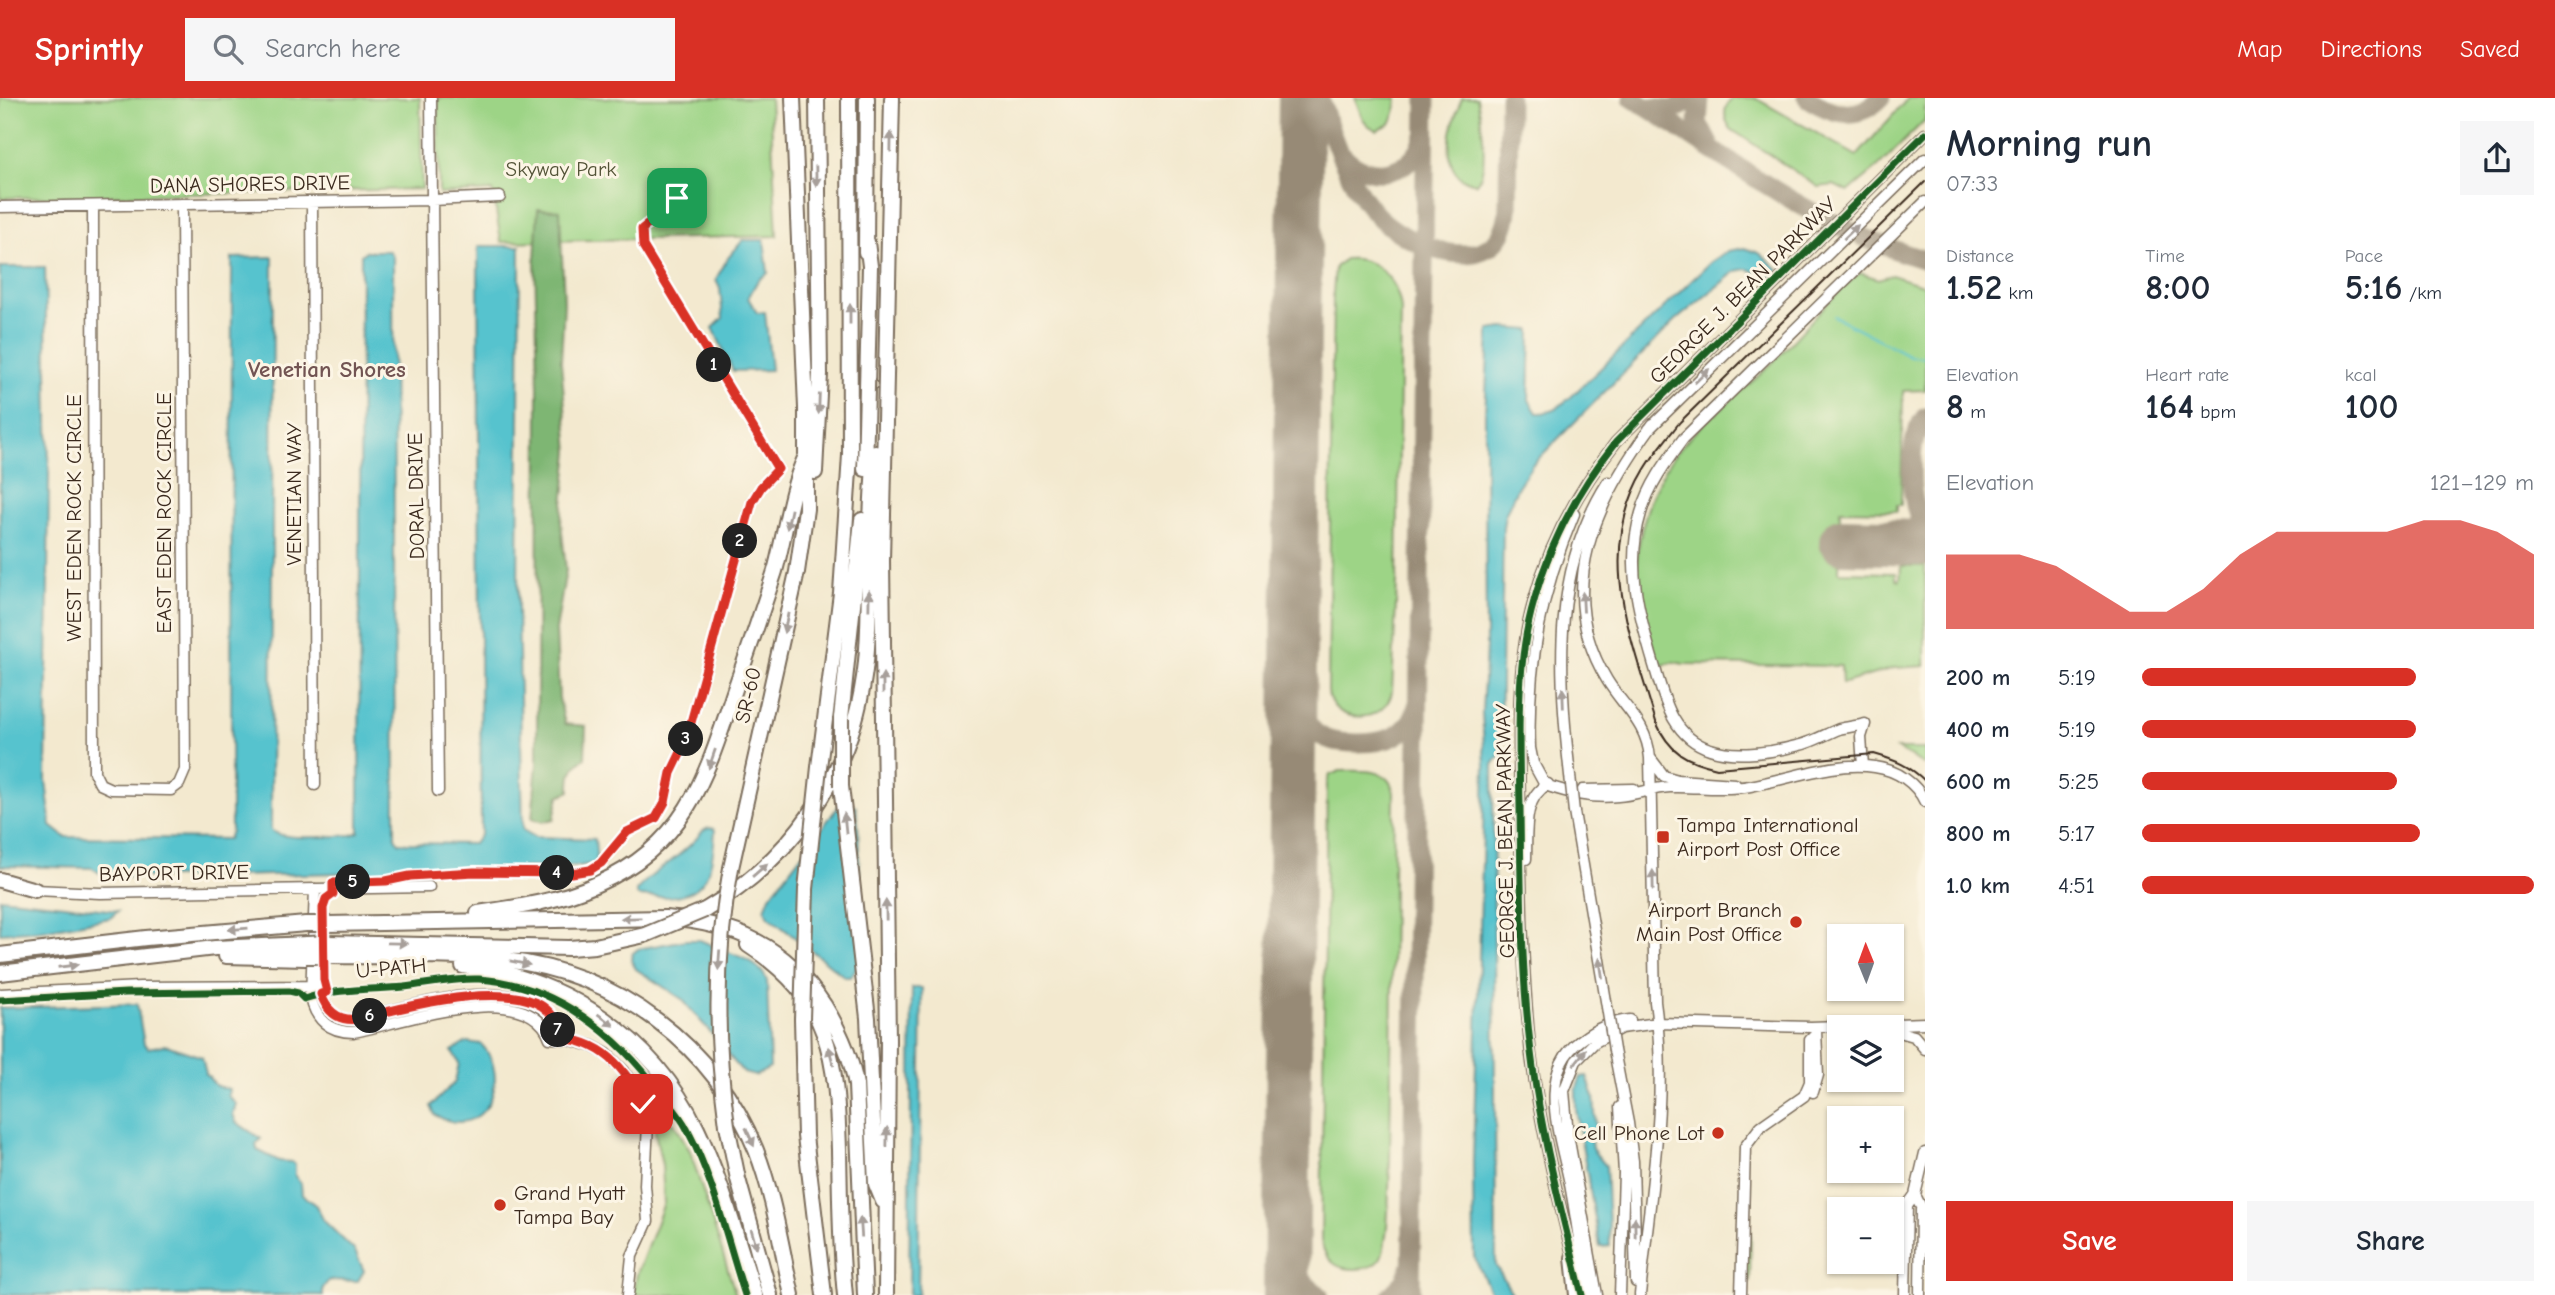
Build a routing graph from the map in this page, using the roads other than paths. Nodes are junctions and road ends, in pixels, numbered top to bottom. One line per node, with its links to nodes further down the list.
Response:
1 (431, 98): 12 (street, DORAL DRIVE)
2 (793, 98): 21 (highway, SR-60 / SR-60)
3 (817, 98): 24 (highway, one-way to 24)
4 (849, 98): 22 (highway, one-way to 4)
5 (867, 98): 18 (highway)
6 (892, 98): 19 (highway, one-way to 6)
7 (1925, 134): 10 (street, GEORGE J. BEAN PARKWAY)
8 (1925, 141): 10 (street)
9 (1925, 159): 20 (street, GEORGE J. BEAN PARKWAY, one-way to 9)
10 (1897, 164): 23 (street, GEORGE J. BEAN PARKWAY)
11 (500, 197): 12 (street, DANA SHORES DRIVE)
12 (432, 200): 13 (street, DANA SHORES DRIVE); 32 (street, DORAL DRIVE)
13 (312, 202): 15 (street, DANA SHORES DRIVE); 27 (street, VENETIAN WAY)
14 (1925, 202): 26 (street)
15 (181, 204): 16 (street, DANA SHORES DRIVE); 30 (street, EAST EDEN ROCK CIRCLE)
16 (93, 205): 17 (street, DANA SHORES DRIVE); 30 (street, WEST EDEN ROCK CIRCLE)
17 (0, 207)
18 (867, 242): 22 (highway); 58 (highway, one-way to 18, bridge)
19 (885, 369): 39 (highway, one-way to 19); 58 (highway, one-way to 19)
20 (1654, 424): 25 (street, one-way to 20); 55 (street, GEORGE J. BEAN PARKWAY, one-way to 20, bridge)
21 (807, 454): 24 (highway, SR-60 / SR-60); 40 (highway, one-way to 40)
22 (850, 455): 64 (highway, bridge)
23 (1597, 466): 28 (street); 41 (street, GEORGE J. BEAN PARKWAY)
24 (804, 532): 62 (highway, SR-60 / SR-60, one-way to 62, bridge)
25 (1650, 758): 29 (street); 31 (street)
26 (1863, 766): 29 (street); 33 (street)
27 (315, 785)
28 (1545, 785): 31 (street); 41 (street)
29 (1750, 786): 31 (street)
30 (145, 789)
31 (1652, 789): 48 (street, one-way to 31)
32 (438, 791)
33 (1925, 802)
34 (0, 880): 38 (highway)
35 (0, 886): 38 (highway)
36 (429, 887): 37 (street, BAYPORT DRIVE)
37 (315, 889): 38 (street, BAYPORT DRIVE); 46 (street)
38 (34, 890)
39 (702, 916): 40 (highway, one-way to 40); 42 (highway, one-way to 39, bridge); 65 (highway, one-way to 39); 66 (highway, one-way to 39)
40 (429, 921): 43 (highway, one-way to 43, bridge)
41 (1523, 935): 59 (street, GEORGE J. BEAN PARKWAY)
42 (329, 953): 44 (highway, bridge); 44 (highway, bridge); 61 (highway, one-way to 61); 63 (highway, one-way to 63)
43 (0, 955)
44 (137, 958): 45 (highway, one-way to 44)
45 (0, 973)
46 (316, 986): 47 (street); 60 (street)
47 (0, 995)
48 (1658, 1023): 52 (street); 68 (street); 69 (street, one-way to 48); 71 (street)
49 (1925, 1023): 50 (street)
50 (1904, 1024)
51 (1827, 1029): 52 (street)
52 (1816, 1030): 72 (street)
53 (1904, 1033): 54 (street)
54 (1925, 1049)
55 (1614, 1050): 70 (street, GEORGE J. BEAN PARKWAY); 71 (street, one-way to 55)
56 (1925, 1153): 57 (street)
57 (1915, 1195): 73 (street); 74 (street)
58 (886, 1206): 67 (highway)
59 (1573, 1258): 68 (highway)
60 (628, 1295)
61 (755, 1295)
62 (770, 1295)
63 (792, 1295)
64 (824, 1295)
65 (845, 1295)
66 (865, 1295)
67 (886, 1295)
68 (1582, 1295)
69 (1597, 1295)
70 (1620, 1295)
71 (1638, 1295)
72 (1741, 1295)
73 (1905, 1295)
74 (1920, 1295)

